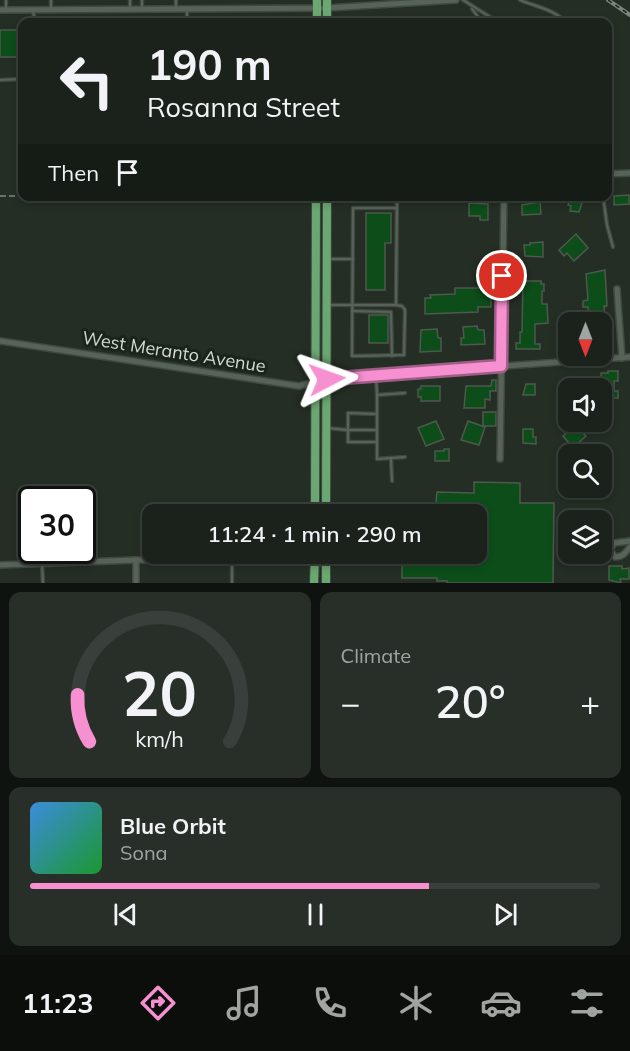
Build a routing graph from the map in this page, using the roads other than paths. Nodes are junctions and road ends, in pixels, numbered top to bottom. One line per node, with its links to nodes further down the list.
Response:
1 (6, 0): 12 (lane)
2 (51, 0): 14 (lane)
3 (130, 0): 15 (lane)
4 (142, 0): 16 (lane)
5 (176, 0): 17 (lane)
6 (456, 0): 10 (street)
7 (463, 0): 11 (lane)
8 (520, 0): 23 (lane)
9 (317, 4): 10 (street); 18 (street)
10 (327, 4)
11 (470, 6): 21 (lane); 22 (lane)
12 (3, 10): 13 (street)
13 (33, 10): 14 (street); 19 (lane)
14 (51, 10): 15 (street)
15 (130, 10): 16 (street)
16 (142, 10): 17 (street)
17 (176, 10): 18 (street)
18 (187, 10): 20 (lane)
19 (35, 18)
20 (187, 18)
21 (479, 18)
22 (491, 18)
23 (562, 18)
24 (18, 79): 25 (lane)
25 (0, 80)
26 (630, 173): 27 (street)
27 (612, 174)
28 (316, 201): 49 (main road)
29 (327, 201): 35 (main road)
30 (397, 201): 33 (lane)
31 (504, 201): 46 (street)
32 (604, 201): 34 (lane)
33 (397, 208): 36 (lane); 40 (lane)
34 (613, 247)
35 (327, 259): 36 (lane); 38 (main road)
36 (353, 259): 39 (lane)
37 (617, 289): 45 (street)
38 (327, 305): 39 (lane); 48 (main road)
39 (353, 305): 40 (lane); 41 (lane)
40 (396, 305): 43 (lane)
41 (352, 311): 43 (lane); 43 (lane)
42 (0, 340): 49 (street, West Meranto Avenue)
43 (392, 356)
44 (630, 357): 45 (street, West Meranto Avenue)
45 (622, 358): 46 (street, West Meranto Avenue)
46 (501, 366): 47 (street, West Meranto Avenue); 59 (street)
47 (376, 376): 48 (street, West Meranto Avenue); 51 (lane)
48 (327, 379): 49 (street, West Meranto Avenue); 53 (main road)
49 (316, 381): 61 (main road)
50 (405, 393): 51 (lane)
51 (377, 395): 52 (lane)
52 (377, 414): 54 (lane); 55 (lane)
53 (327, 428): 54 (lane); 62 (main road)
54 (348, 430): 55 (lane); 56 (lane)
55 (377, 430): 56 (lane)
56 (377, 442): 58 (lane)
57 (405, 457): 58 (lane)
58 (391, 458): 60 (lane)
59 (500, 459)
60 (392, 481)
61 (315, 504)
62 (326, 504)
63 (630, 541): 64 (street)
64 (630, 547)
65 (136, 560): 66 (street); 67 (street); 74 (street)
66 (142, 560)
67 (96, 562)
68 (42, 564): 71 (street); 73 (lane)
69 (232, 564): 75 (lane)
70 (315, 564): 76 (main road)
71 (0, 565)
72 (326, 565): 77 (main road)
73 (43, 583)
74 (136, 583)
75 (232, 583)
76 (314, 583)
77 (326, 583)

